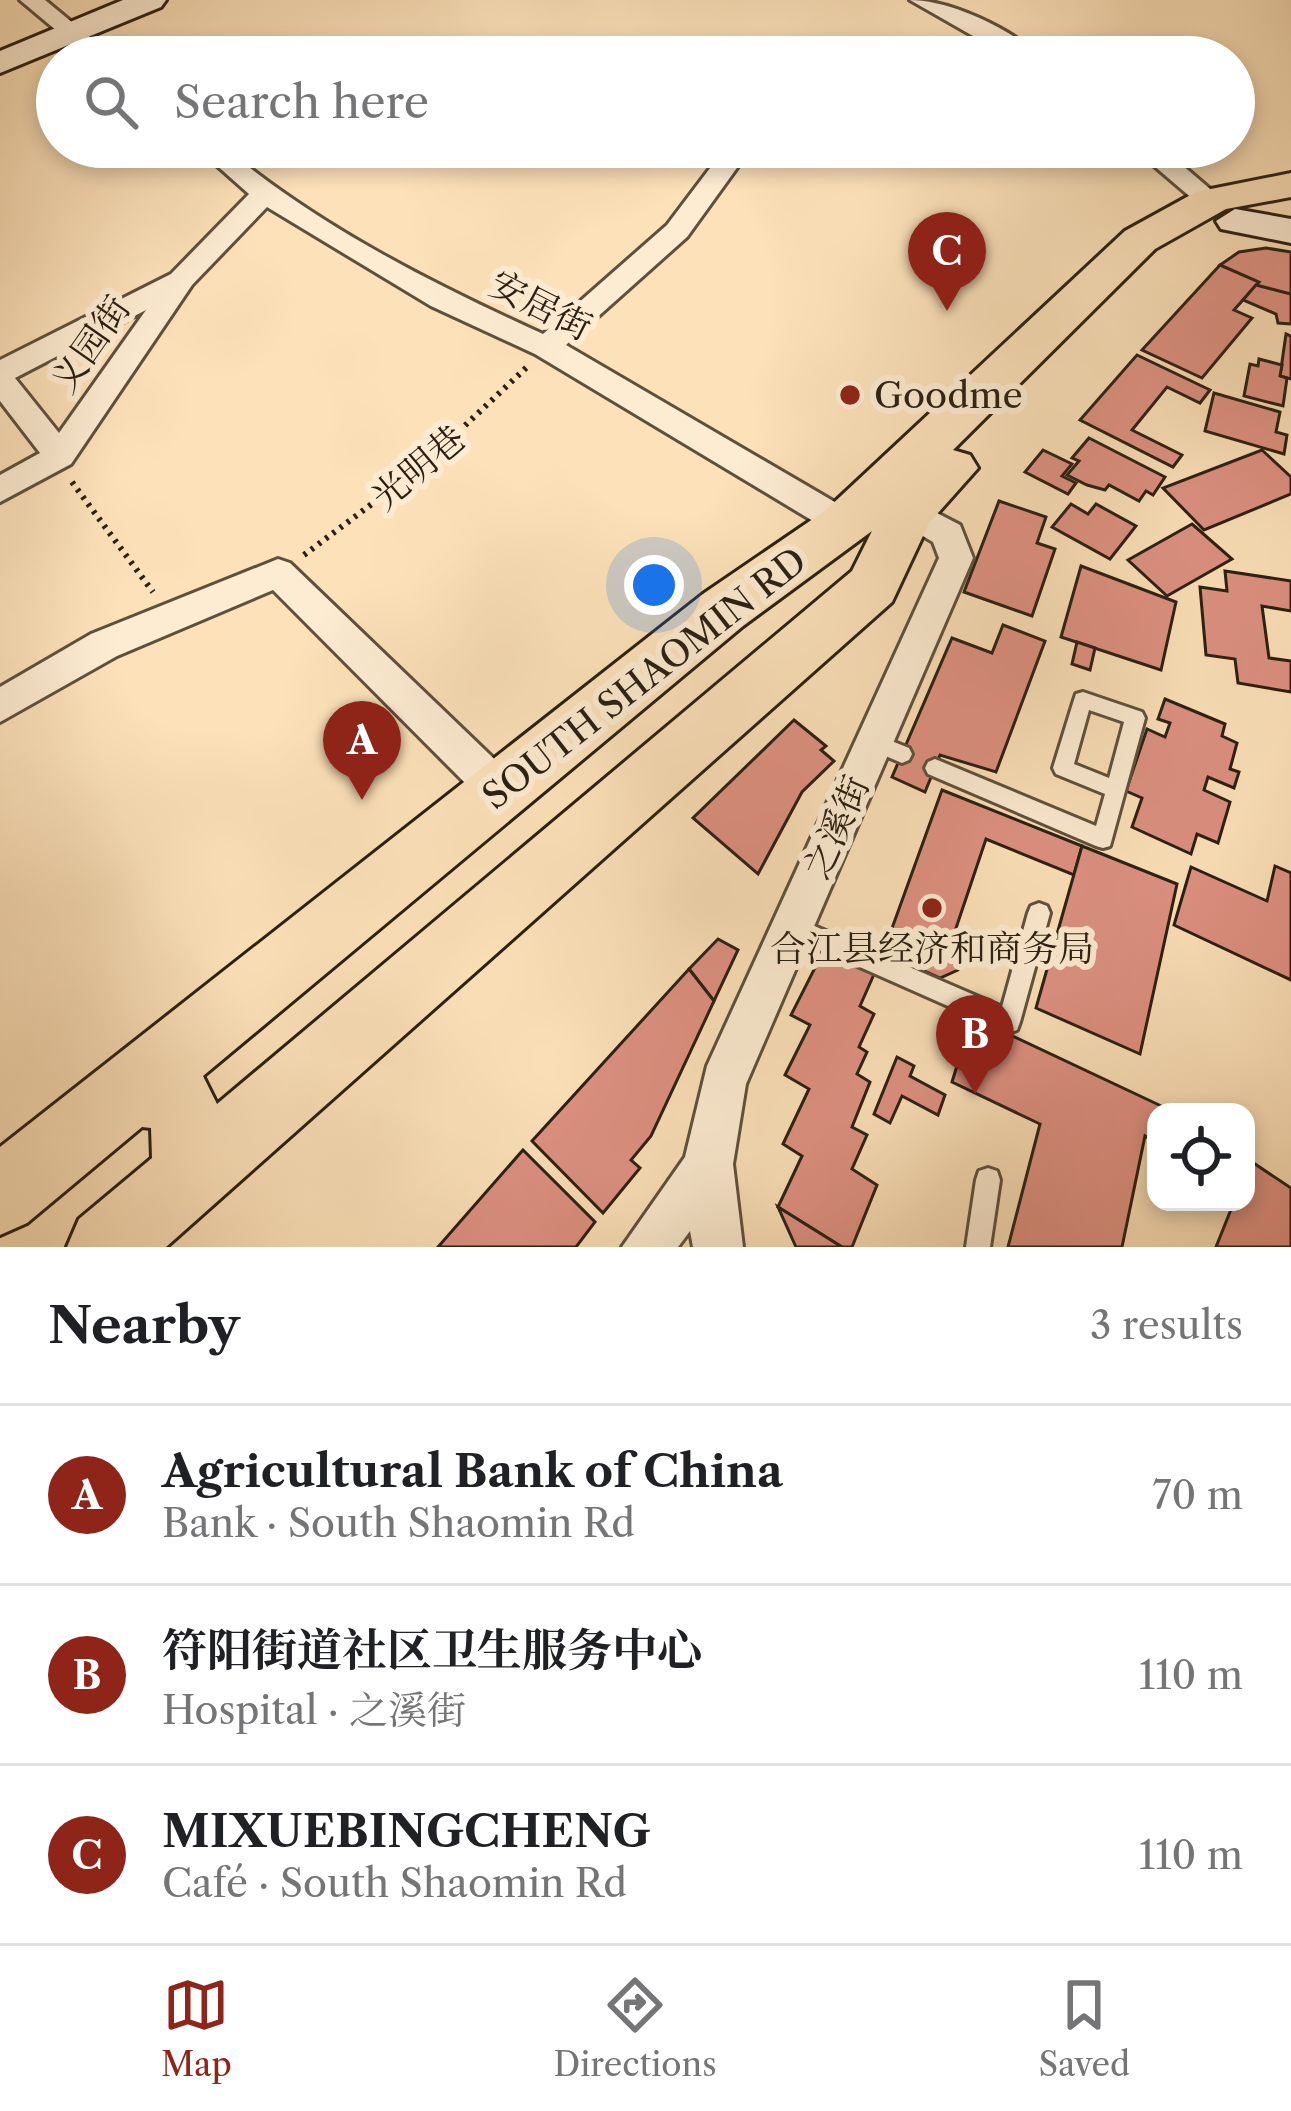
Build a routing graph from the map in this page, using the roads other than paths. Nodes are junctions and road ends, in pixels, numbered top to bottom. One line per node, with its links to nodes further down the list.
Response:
1 (31, 0): 4 (street)
2 (150, 0): 4 (street)
3 (921, 0): 7 (street)
4 (73, 32): 5 (street); 6 (street)
5 (64, 36)
6 (78, 36)
7 (991, 36)
8 (36, 48): 9 (street)
9 (0, 64)
10 (233, 168): 14 (street, 安居街)
11 (724, 168): 19 (street)
12 (1171, 168): 16 (street)
13 (1291, 184): 16 (main road, SOUTH SHAOMIN RD)
14 (263, 194): 18 (street, 义园街); 19 (street, 安居街)
15 (1291, 208): 16 (main road, SOUTH SHAOMIN RD)
16 (1223, 211): 17 (street); 23 (main road, SOUTH SHAOMIN RD); 24 (main road, SOUTH SHAOMIN RD)
17 (1291, 231)
18 (182, 279): 20 (street, 义园街); 21 (street, 义园街)
19 (546, 347): 24 (street, 安居街)
20 (0, 376): 21 (street)
21 (58, 458): 22 (street, 义园街)
22 (0, 490)
23 (908, 511): 30 (street, 之溪街); 33 (main road, SOUTH SHAOMIN RD)
24 (845, 524): 28 (main road, SOUTH SHAOMIN RD)
25 (0, 706): 28 (street)
26 (935, 768): 27 (lane)
27 (1114, 788): 27 (lane)
28 (499, 790): 31 (main road, SOUTH SHAOMIN RD)
29 (1039, 913): 30 (lane)
30 (791, 926): 32 (street, 之溪街)
31 (129, 1090): 33 (main road); 35 (main road, SOUTH SHAOMIN RD)
32 (707, 1168): 37 (street, 之溪街); 38 (street, 之溪街)
33 (188, 1177): 36 (main road, SOUTH SHAOMIN RD)
34 (988, 1180): 39 (lane)
35 (0, 1196)
36 (107, 1247)
37 (647, 1247)
38 (718, 1247)
39 (978, 1247)

